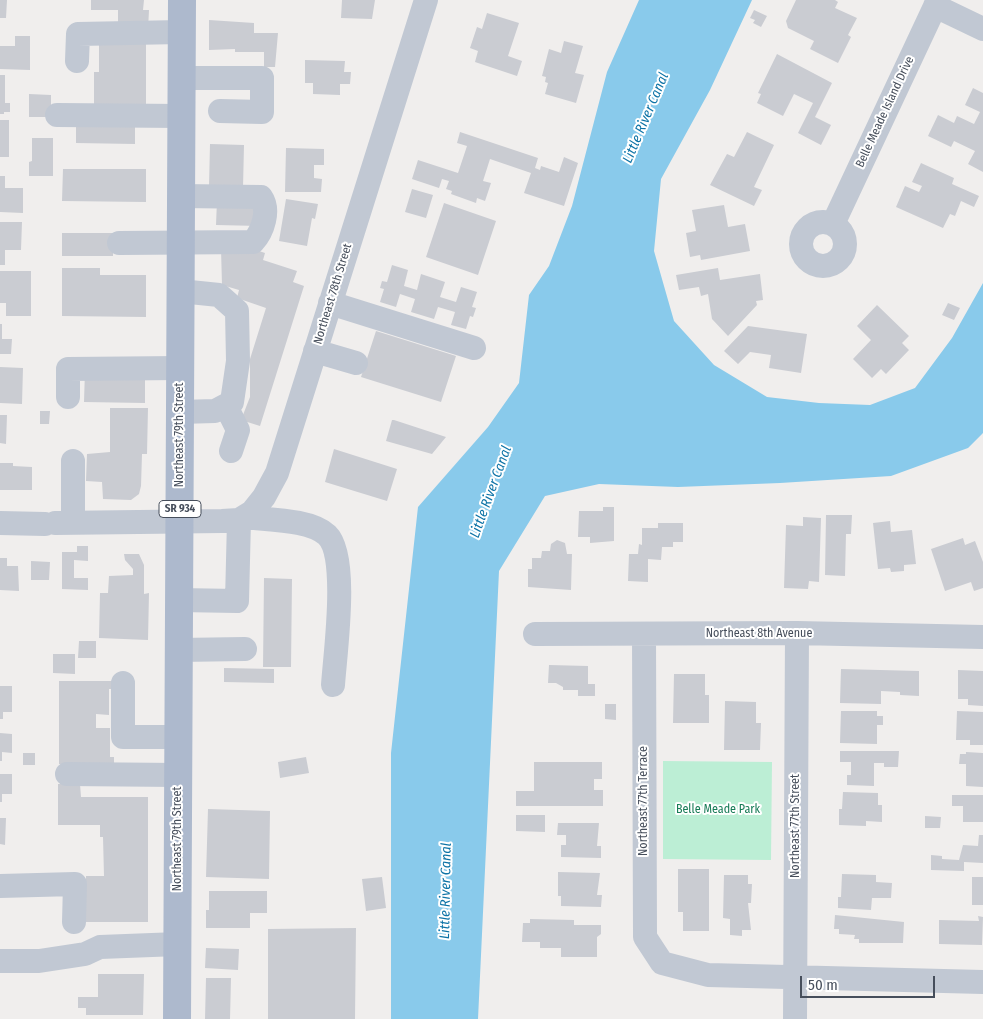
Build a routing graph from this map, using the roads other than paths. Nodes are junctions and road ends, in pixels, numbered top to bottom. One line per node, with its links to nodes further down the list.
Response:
1 (182, 0): 5 (main road, Northeast 79th Street / SR 934)
2 (426, 0): 16 (street, Northeast 78th Street)
3 (936, 3): 4 (street); 12 (street, Belle Meade Island Drive)
4 (983, 29)
5 (181, 32): 6 (street); 7 (main road, Northeast 79th Street / SR 934)
6 (77, 61)
7 (181, 78): 8 (street); 10 (main road, Northeast 79th Street / SR 934)
8 (220, 111)
9 (57, 115): 10 (street)
10 (181, 116): 11 (main road, Northeast 79th Street / SR 934)
11 (181, 196): 13 (main road, Northeast 79th Street / SR 934); 13 (street)
12 (833, 224)
13 (181, 242): 14 (street); 15 (main road, Northeast 79th Street / SR 934)
14 (118, 243)
15 (180, 291): 20 (main road, Northeast 79th Street / SR 934); 22 (street)
16 (330, 303): 17 (street); 18 (street, Northeast 78th Street)
17 (474, 348)
18 (315, 351): 19 (street); 26 (street, Northeast 78th Street)
19 (356, 363)
20 (180, 368): 21 (street); 23 (main road, Northeast 79th Street / SR 934)
21 (68, 397)
22 (226, 406): 23 (street); 24 (street)
23 (180, 412): 27 (main road, Northeast 79th Street / SR 934)
24 (231, 452)
25 (73, 461): 29 (street)
26 (242, 518): 27 (street); 30 (street); 38 (street)
27 (180, 522): 29 (street); 30 (main road, Northeast 79th Street / SR 934)
28 (0, 523): 29 (street)
29 (58, 523)
30 (179, 600): 35 (main road, Northeast 79th Street / SR 934)
31 (535, 634): 33 (street, Northeast 8th Avenue)
32 (797, 634): 33 (street, Northeast 8th Avenue); 34 (street, Northeast 8th Avenue); 46 (street, Northeast 77th Street)
33 (644, 635): 46 (street, Northeast 77th Terrace)
34 (983, 637)
35 (179, 650): 36 (street); 39 (main road, Northeast 79th Street / SR 934)
36 (245, 650)
37 (123, 683): 39 (street)
38 (333, 685)
39 (179, 737): 41 (main road, Northeast 79th Street / SR 934)
40 (67, 774): 41 (street)
41 (178, 775): 44 (main road, Northeast 79th Street / SR 934)
42 (0, 886): 43 (street)
43 (74, 922)
44 (178, 944): 45 (street); 48 (main road, Northeast 79th Street / SR 934)
45 (0, 961)
46 (795, 979): 47 (street); 49 (street, Northeast 77th Street)
47 (983, 982)
48 (177, 1019)
49 (795, 1019)

